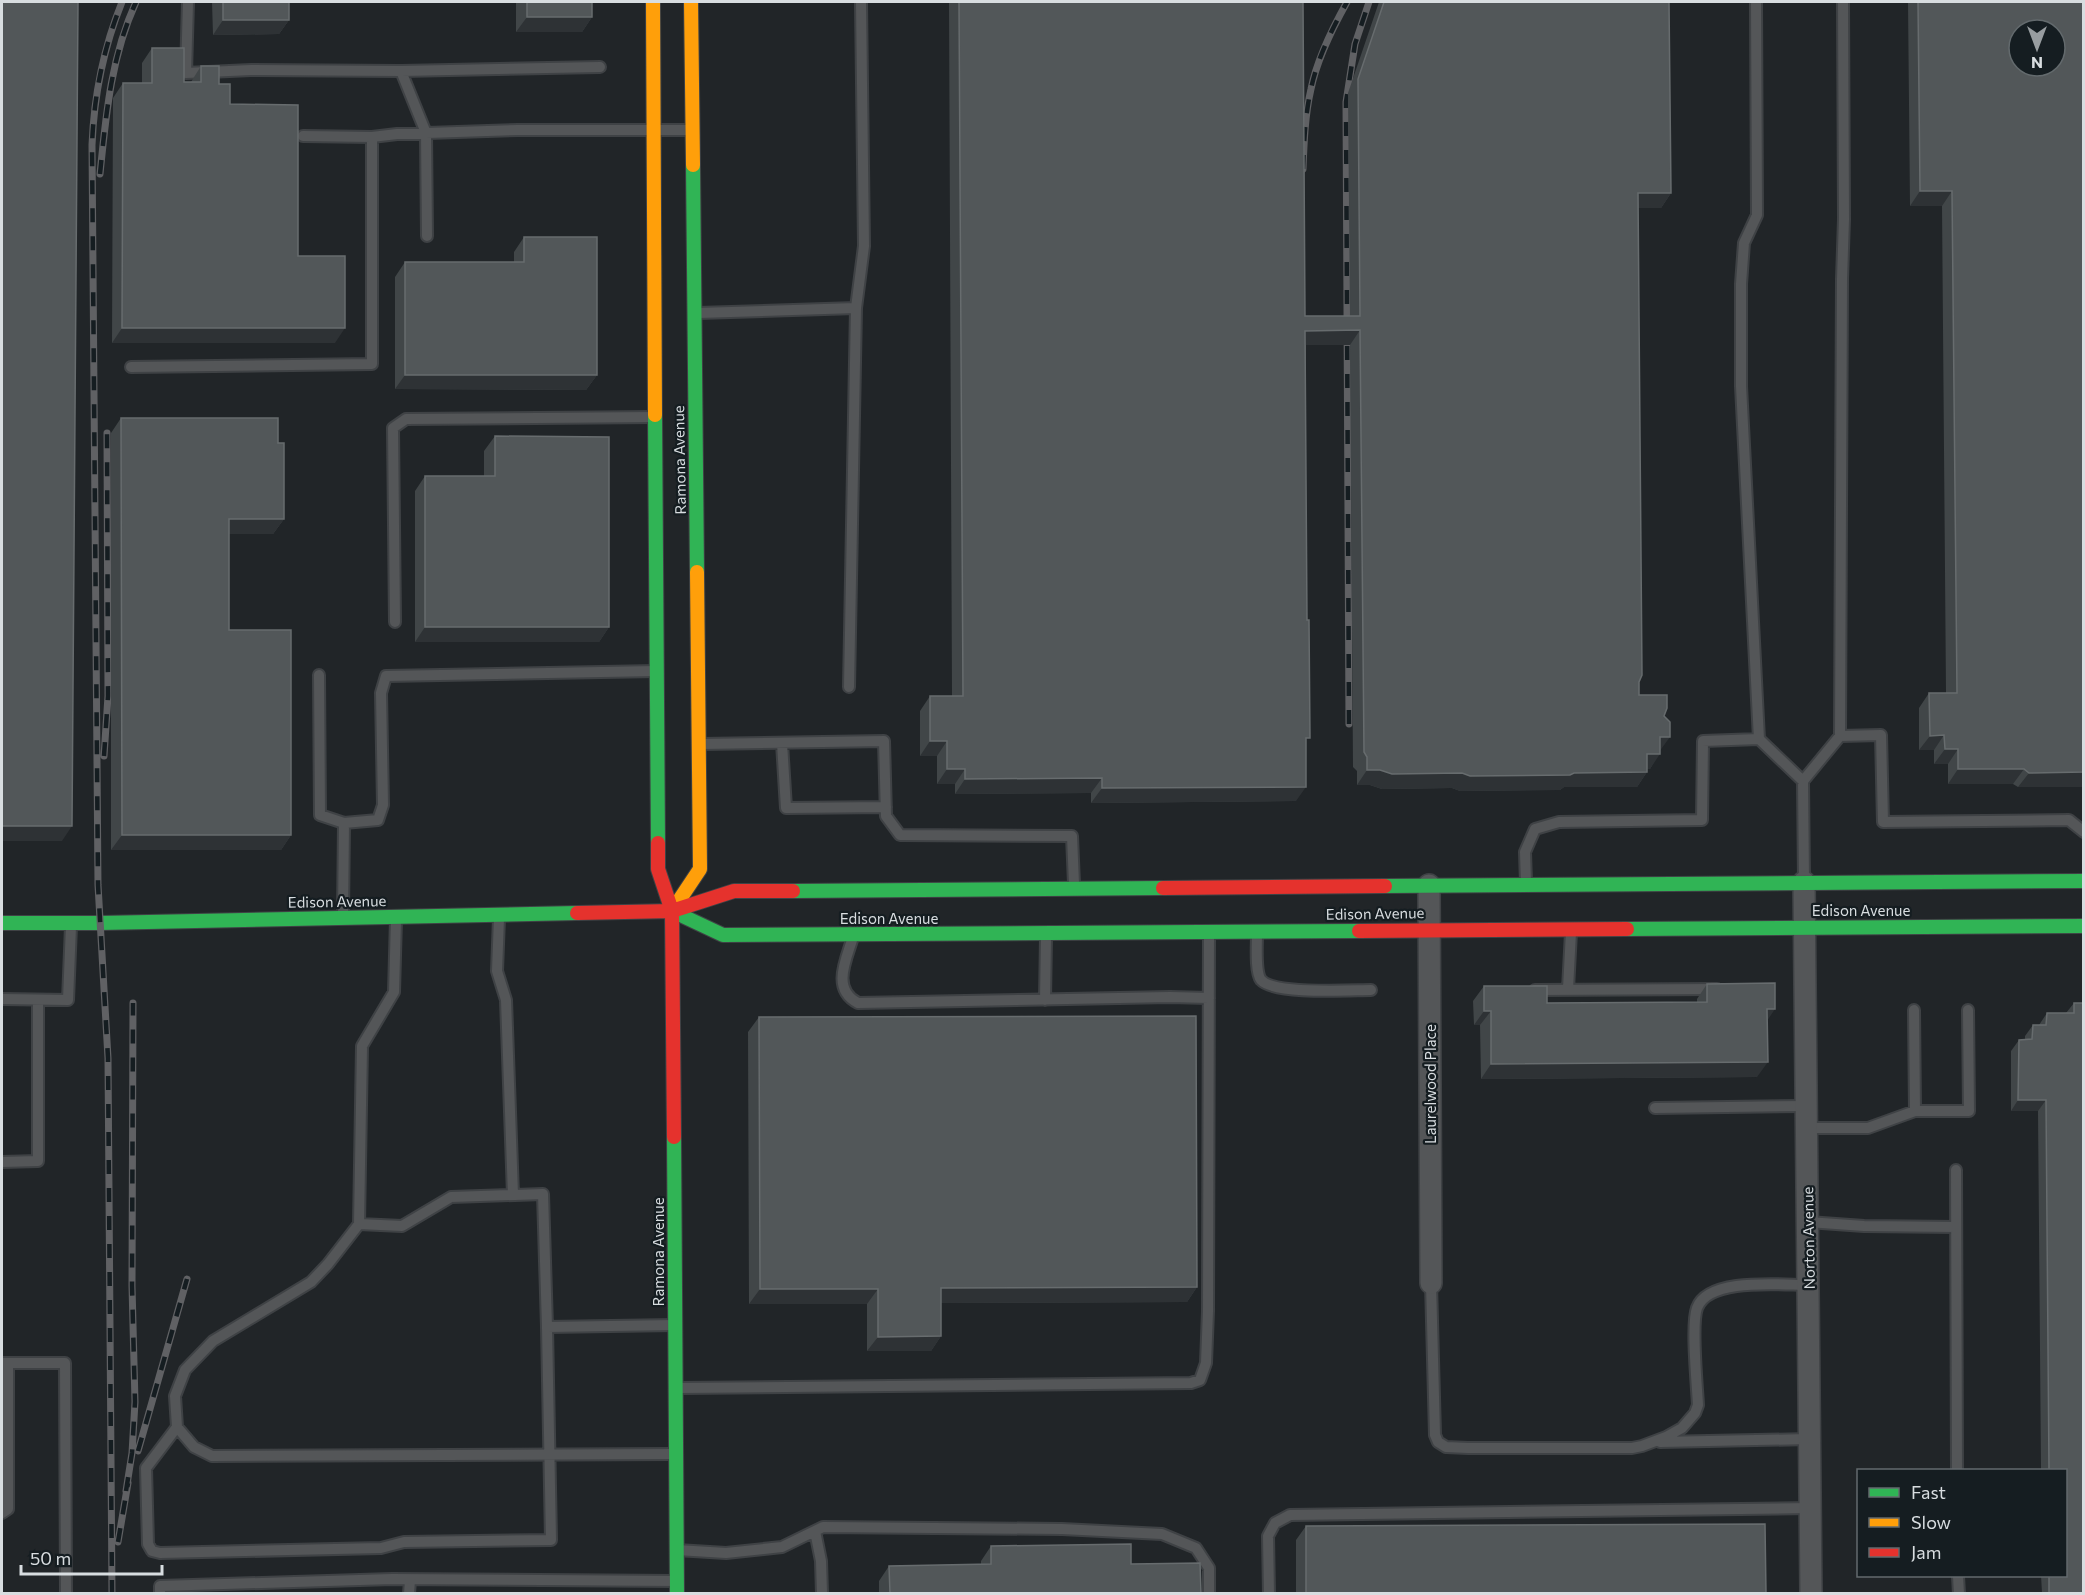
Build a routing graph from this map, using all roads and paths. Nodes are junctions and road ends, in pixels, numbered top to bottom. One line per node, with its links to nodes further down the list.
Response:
1 (188, 2): 8 (lane)
2 (653, 2): 9 (main road, Ramona Avenue)
3 (691, 2): 10 (main road, Ramona Avenue)
4 (861, 2): 15 (lane)
5 (1756, 2): 24 (lane)
6 (1843, 2): 23 (lane)
7 (600, 67): 8 (lane)
8 (401, 71): 11 (lane)
9 (654, 129): 10 (lane); 11 (lane); 18 (main road, Ramona Avenue)
10 (692, 130): 16 (main road, Ramona Avenue)
11 (426, 133): 13 (lane); 14 (lane)
12 (303, 136): 13 (lane)
13 (372, 137): 17 (lane)
14 (427, 236)
15 (855, 308): 16 (lane); 22 (lane)
16 (694, 313): 26 (main road, Ramona Avenue)
17 (131, 367)
18 (655, 417): 19 (lane); 20 (main road, Ramona Avenue)
19 (395, 622)
20 (657, 671): 29 (lane); 38 (main road, Ramona Avenue)
21 (319, 675): 29 (lane)
22 (849, 687)
23 (1840, 736): 27 (lane); 30 (lane)
24 (1759, 739): 27 (lane); 33 (lane)
25 (782, 743): 26 (lane); 28 (lane); 28 (lane)
26 (699, 744): 38 (main road, Ramona Avenue)
27 (1803, 781): 32 (lane)
28 (886, 807): 36 (lane)
29 (344, 823): 42 (lane)
30 (2084, 832)
31 (2084, 881): 32 (main road, Edison Avenue)
32 (1804, 882): 33 (main road, Edison Avenue); 45 (street, Norton Avenue)
33 (1526, 884): 34 (main road, Edison Avenue)
34 (1429, 885): 35 (main road, Edison Avenue); 48 (street, Laurelwood Place)
35 (1197, 887): 36 (main road, Edison Avenue); 37 (main road)
36 (1074, 888): 38 (main road, Edison Avenue)
37 (1180, 904)
38 (672, 911): 39 (main road, Edison Avenue); 52 (main road, Edison Avenue); 75 (main road, Ramona Avenue)
39 (500, 914): 40 (main road, Edison Avenue); 69 (lane)
40 (396, 916): 42 (main road, Edison Avenue); 71 (lane)
41 (1060, 916): 51 (main road)
42 (343, 918): 44 (main road, Edison Avenue)
43 (2, 922): 44 (main road, Edison Avenue)
44 (71, 923): 59 (lane)
45 (1804, 926): 46 (main road, Edison Avenue); 47 (main road, Edison Avenue); 63 (street, Norton Avenue)
46 (2084, 926)
47 (1571, 928): 48 (main road, Edison Avenue); 53 (lane)
48 (1430, 929): 50 (main road, Edison Avenue); 73 (street, Laurelwood Place)
49 (1209, 931): 50 (main road, Edison Avenue); 51 (main road, Edison Avenue); 57 (lane)
50 (1257, 931): 55 (lane)
51 (1046, 933): 52 (main road, Edison Avenue); 60 (lane)
52 (854, 934): 60 (lane)
53 (1568, 989): 54 (lane); 56 (lane)
54 (1728, 989)
55 (1371, 990)
56 (1522, 990)
57 (1209, 998): 60 (lane); 78 (lane)
58 (2, 999): 59 (lane)
59 (38, 1000): 67 (lane)
60 (1046, 1000)
61 (1914, 1010): 65 (lane)
62 (1968, 1010): 65 (lane)
63 (1806, 1106): 64 (lane); 66 (street, Norton Avenue)
64 (1655, 1108)
65 (1915, 1112): 66 (lane)
66 (1807, 1128): 70 (street, Norton Avenue)
67 (2, 1162)
68 (1956, 1170): 72 (lane)
69 (513, 1195): 71 (lane); 76 (lane)
70 (1808, 1222): 72 (lane); 74 (street, Norton Avenue)
71 (359, 1224): 79 (lane)
72 (1956, 1227): 84 (lane)
73 (1431, 1283): 81 (lane)
74 (1808, 1285): 80 (street, Norton Avenue); 81 (lane)
75 (675, 1325): 76 (lane); 78 (main road, Ramona Avenue)
76 (547, 1327): 83 (lane)
77 (5, 1363): 86 (lane); 92 (lane)
78 (675, 1388): 82 (main road, Ramona Avenue)
79 (177, 1427): 83 (lane); 83 (lane)
80 (1810, 1439): 81 (lane); 85 (street, Norton Avenue)
81 (1653, 1442)
82 (676, 1454): 83 (lane); 88 (main road, Ramona Avenue)
83 (551, 1455)
84 (1957, 1469)
85 (1810, 1508): 97 (lane); 98 (street, Norton Avenue)
86 (2, 1513)
87 (815, 1531): 88 (lane); 95 (lane); 96 (lane)
88 (676, 1550): 91 (main road, Ramona Avenue)
89 (1958, 1577): 99 (lane)
90 (410, 1580): 91 (lane); 93 (lane); 94 (lane)
91 (677, 1587)
92 (66, 1593)
93 (160, 1593)
94 (410, 1593)
95 (822, 1593)
96 (1209, 1593)
97 (1269, 1593)
98 (1811, 1593)
99 (1959, 1593)

